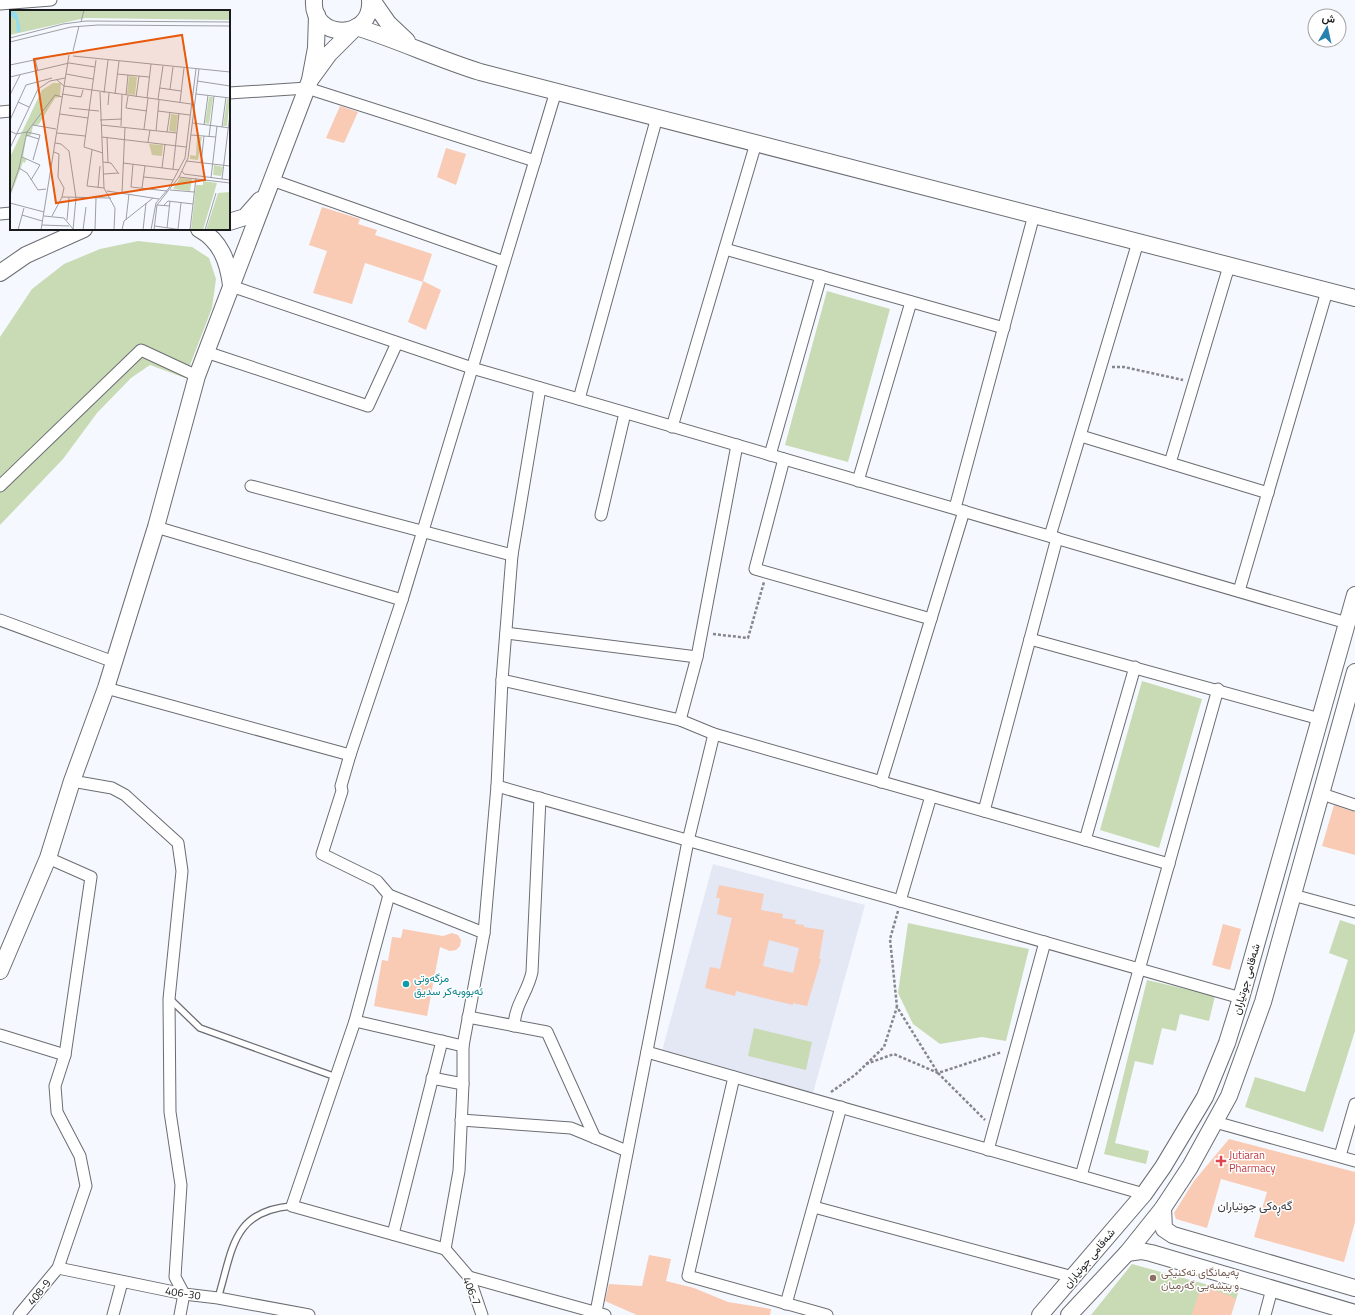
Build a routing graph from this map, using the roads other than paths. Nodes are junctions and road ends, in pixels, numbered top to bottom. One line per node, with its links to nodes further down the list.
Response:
1 (51, 0): 4 (street)
2 (371, 0): 6 (main road); 7 (main road)
3 (0, 4): 4 (street)
4 (15, 7)
5 (316, 8): 6 (main road); 8 (main road)
6 (356, 27): 7 (main road); 8 (main road)
7 (419, 51): 9 (main road)
8 (308, 84): 10 (street); 15 (street); 16 (main road)
9 (556, 91): 13 (main road); 15 (street)
10 (230, 93)
11 (10, 111): 12 (street)
12 (0, 112)
13 (656, 117): 14 (main road); 41 (street)
14 (756, 143): 19 (main road); 26 (street)
15 (535, 161): 27 (street)
16 (270, 183): 20 (main road); 24 (main road); 27 (street)
17 (10, 213): 18 (street)
18 (0, 214)
19 (1034, 215): 25 (main road); 35 (street)
20 (230, 223)
21 (230, 223): 24 (main road)
22 (82, 230): 29 (main road)
23 (205, 233): 24 (main road); 31 (main road)
24 (248, 241): 31 (main road)
25 (1138, 242): 28 (main road); 44 (street)
26 (725, 249): 30 (street); 43 (street)
27 (504, 262): 38 (street)
28 (1229, 266): 32 (main road); 48 (street)
29 (0, 273)
30 (821, 276): 34 (street); 46 (street)
31 (231, 286): 36 (street); 37 (main road)
32 (1327, 291): 33 (main road); 52 (street)
33 (1355, 298)
34 (911, 302): 35 (street); 49 (street)
35 (1004, 328): 53 (street)
36 (397, 343): 37 (street); 38 (street)
37 (206, 352): 39 (main road)
38 (472, 368): 40 (street); 56 (street)
39 (197, 376): 50 (street); 55 (main road)
40 (540, 388): 41 (street); 58 (street)
41 (579, 399): 42 (street)
42 (625, 413): 43 (street); 54 (street)
43 (672, 427): 45 (street)
44 (1081, 436): 48 (street); 57 (street)
45 (737, 445): 46 (street); 67 (street)
46 (770, 455): 47 (street)
47 (784, 459): 49 (street); 62 (street)
48 (1170, 462): 52 (street)
49 (858, 480): 53 (street)
50 (0, 486)
51 (251, 486): 56 (street)
52 (1268, 492): 59 (street)
53 (959, 510): 57 (street); 62 (street)
54 (601, 515)
55 (156, 528): 61 (street); 68 (main road)
56 (422, 532): 58 (street); 61 (street)
57 (1054, 537): 59 (street); 66 (street)
58 (512, 555): 65 (street)
59 (1239, 591): 64 (street)
60 (1355, 595): 64 (main road, شەقامی جوتیاران)
61 (402, 600): 77 (street)
62 (931, 619): 79 (street)
63 (0, 620): 68 (street)
64 (1347, 623): 74 (main road, شەقامی جوتیاران)
65 (506, 633): 67 (street); 71 (street)
66 (1030, 639): 69 (street); 85 (street)
67 (697, 657): 75 (street)
68 (114, 662): 72 (main road)
69 (1135, 667): 73 (street); 86 (street)
70 (1355, 672): 81 (main road, شەقامی جوتیاران)
71 (502, 680): 75 (street); 80 (street)
72 (106, 688): 77 (street); 78 (main road)
73 (1218, 689): 74 (street); 89 (street)
74 (1320, 719): 98 (main road, شەقامی جوتیاران)
75 (680, 720): 76 (street)
76 (714, 734): 79 (street); 87 (street)
77 (350, 755): 90 (street)
78 (72, 781): 88 (main road); 99 (street)
79 (881, 782): 82 (street)
80 (497, 786): 83 (street); 94 (street)
81 (1322, 794): 84 (street); 91 (main road, شەقامی جوتیاران)
82 (931, 796): 85 (street); 92 (street)
83 (540, 798): 87 (street); 102 (street)
84 (1355, 805)
85 (984, 811): 86 (street)
86 (1085, 840): 89 (street)
87 (688, 841): 92 (street); 108 (street)
88 (48, 858): 97 (main road); 109 (street)
89 (1169, 864): 96 (street)
90 (389, 895): 94 (street); 101 (street)
91 (1293, 895): 93 (street); 107 (main road, شەقامی جوتیاران)
92 (900, 901): 95 (street)
93 (1355, 912)
94 (484, 933): 100 (street)
95 (1045, 942): 96 (street); 119 (street)
96 (1139, 969): 98 (street); 123 (street)
97 (0, 970)
98 (1241, 998): 105 (main road, شەقامی جوتیاران)
99 (169, 999): 110 (lane); 139 (street)
100 (468, 1017): 102 (street); 106 (street)
101 (355, 1021): 104 (street); 110 (street)
102 (514, 1026): 118 (street)
103 (0, 1035): 109 (street)
104 (442, 1042): 106 (street); 112 (street)
105 (1227, 1043): 107 (main road); 124 (main road, شەقامی جوتیاران)
106 (463, 1046): 113 (street)
107 (1247, 1048): 117 (main road, شەقامی جوتیاران)
108 (647, 1052): 111 (street); 120 (street)
109 (65, 1054): 133 (street)
110 (336, 1076): 125 (street)
111 (734, 1077): 115 (street); 141 (street)
112 (432, 1078): 113 (street); 128 (street)
113 (463, 1084): 116 (street)
114 (1355, 1104): 121 (street)
115 (841, 1107): 119 (street); 126 (street)
116 (461, 1120): 118 (street); 130 (street)
117 (1215, 1122): 121 (street); 127 (main road, شەقامی جوتیاران)
118 (595, 1138): 120 (street)
119 (988, 1150): 123 (street)
120 (627, 1152): 143 (street)
121 (1340, 1156): 122 (street)
122 (1355, 1161)
123 (1081, 1176): 124 (street)
124 (1144, 1194): 135 (main road, شەقامی جوتیاران)
125 (292, 1206): 128 (street); 140 (lane)
126 (814, 1207): 135 (street); 141 (street)
127 (1163, 1208): 129 (main road); 131 (main road, شەقامی جوتیاران)
128 (392, 1234): 130 (street)
129 (1182, 1237): 132 (main road); 137 (main road)
130 (445, 1249): 134 (street, 406-7)
131 (1127, 1253): 132 (main road); 151 (main road, شەقامی جوتیاران)
132 (1177, 1260): 138 (main road)
133 (58, 1268): 136 (street, 406-30); 144 (street, 408-9)
134 (469, 1277): 143 (street); 148 (street, 406-7)
135 (1073, 1277): 150 (main road, شەقامی جوتیاران)
136 (122, 1282): 139 (street, 406-30); 145 (street)
137 (1355, 1288)
138 (1272, 1289): 142 (main road); 152 (street)
139 (184, 1294): 140 (street, 406-30); 146 (street)
140 (218, 1298): 147 (street, 406-30)
141 (786, 1304): 149 (street)
142 (1355, 1313)
143 (600, 1314)
144 (19, 1315)
145 (113, 1315)
146 (180, 1315)
147 (309, 1315)
148 (482, 1315)
149 (826, 1315)
150 (1040, 1315)
151 (1069, 1315)
152 (1265, 1315)

